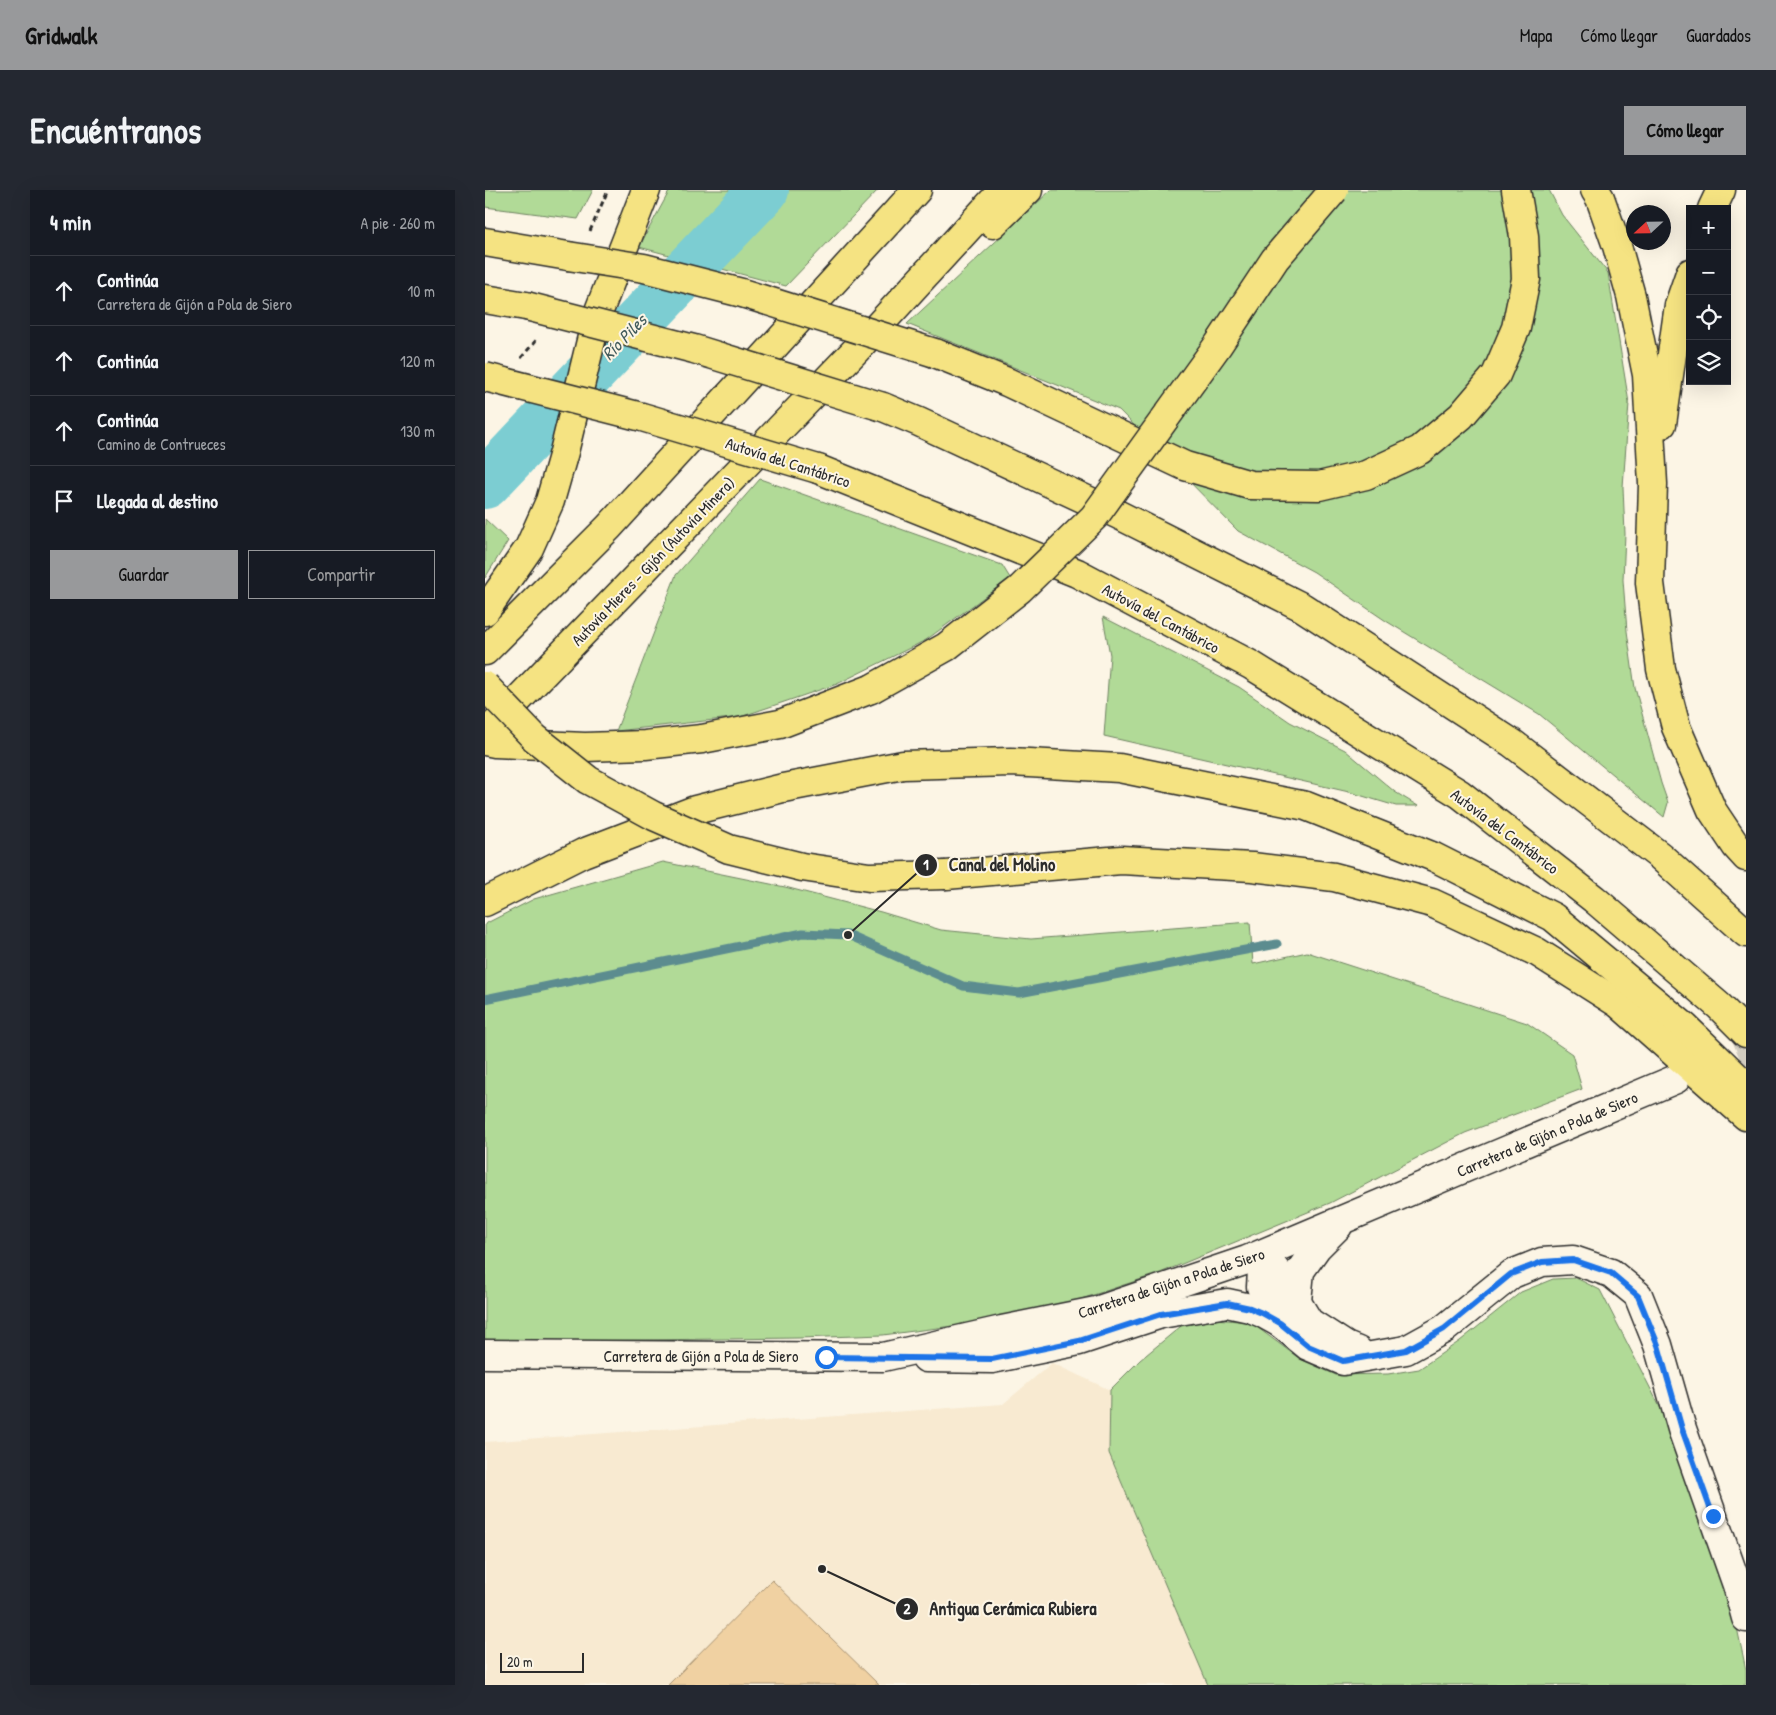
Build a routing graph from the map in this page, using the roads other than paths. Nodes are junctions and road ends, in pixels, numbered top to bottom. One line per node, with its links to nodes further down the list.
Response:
1 (646, 190): 17 (highway, bridge)
2 (917, 190): 16 (highway)
3 (1003, 190): 13 (highway, Autovía Mieres - Gijón (Autovía Minera))
4 (1028, 190): 13 (highway)
5 (1334, 190): 22 (highway, bridge)
6 (1516, 190): 10 (highway, bridge)
7 (1721, 190): 9 (highway)
8 (1598, 194): 15 (highway)
9 (1713, 205)
10 (485, 242)
11 (1686, 285): 15 (highway)
12 (485, 299): 25 (highway, bridge)
13 (857, 350): 21 (highway, Autovía Mieres - Gijón (Autovía Minera))
14 (485, 377): 26 (highway, Autovía del Cantábrico, bridge)
15 (1653, 484): 23 (highway)
16 (536, 600): 18 (highway); 19 (highway)
17 (485, 611)
18 (485, 651)
19 (485, 661)
20 (485, 686): 29 (highway, bridge)
21 (485, 734)
22 (485, 741)
23 (1746, 857)
24 (485, 902): 28 (highway)
25 (1746, 933)
26 (1746, 1033)
27 (1677, 1079): 30 (street, Carretera de Gijón a Pola de Siero)
28 (1746, 1086)
29 (1746, 1116)
30 (1345, 1219): 31 (street, Carretera de Gijón a Pola de Siero); 32 (street)
31 (1263, 1254): 32 (street); 33 (street); 36 (street, Carretera de Gijón a Pola de Siero)
32 (1297, 1301): 35 (street)
33 (1280, 1323): 35 (street); 36 (street)
34 (485, 1354): 36 (street, Carretera de Gijón a Pola de Siero)
35 (1371, 1356): 37 (street)
36 (883, 1357)
37 (1746, 1618)

